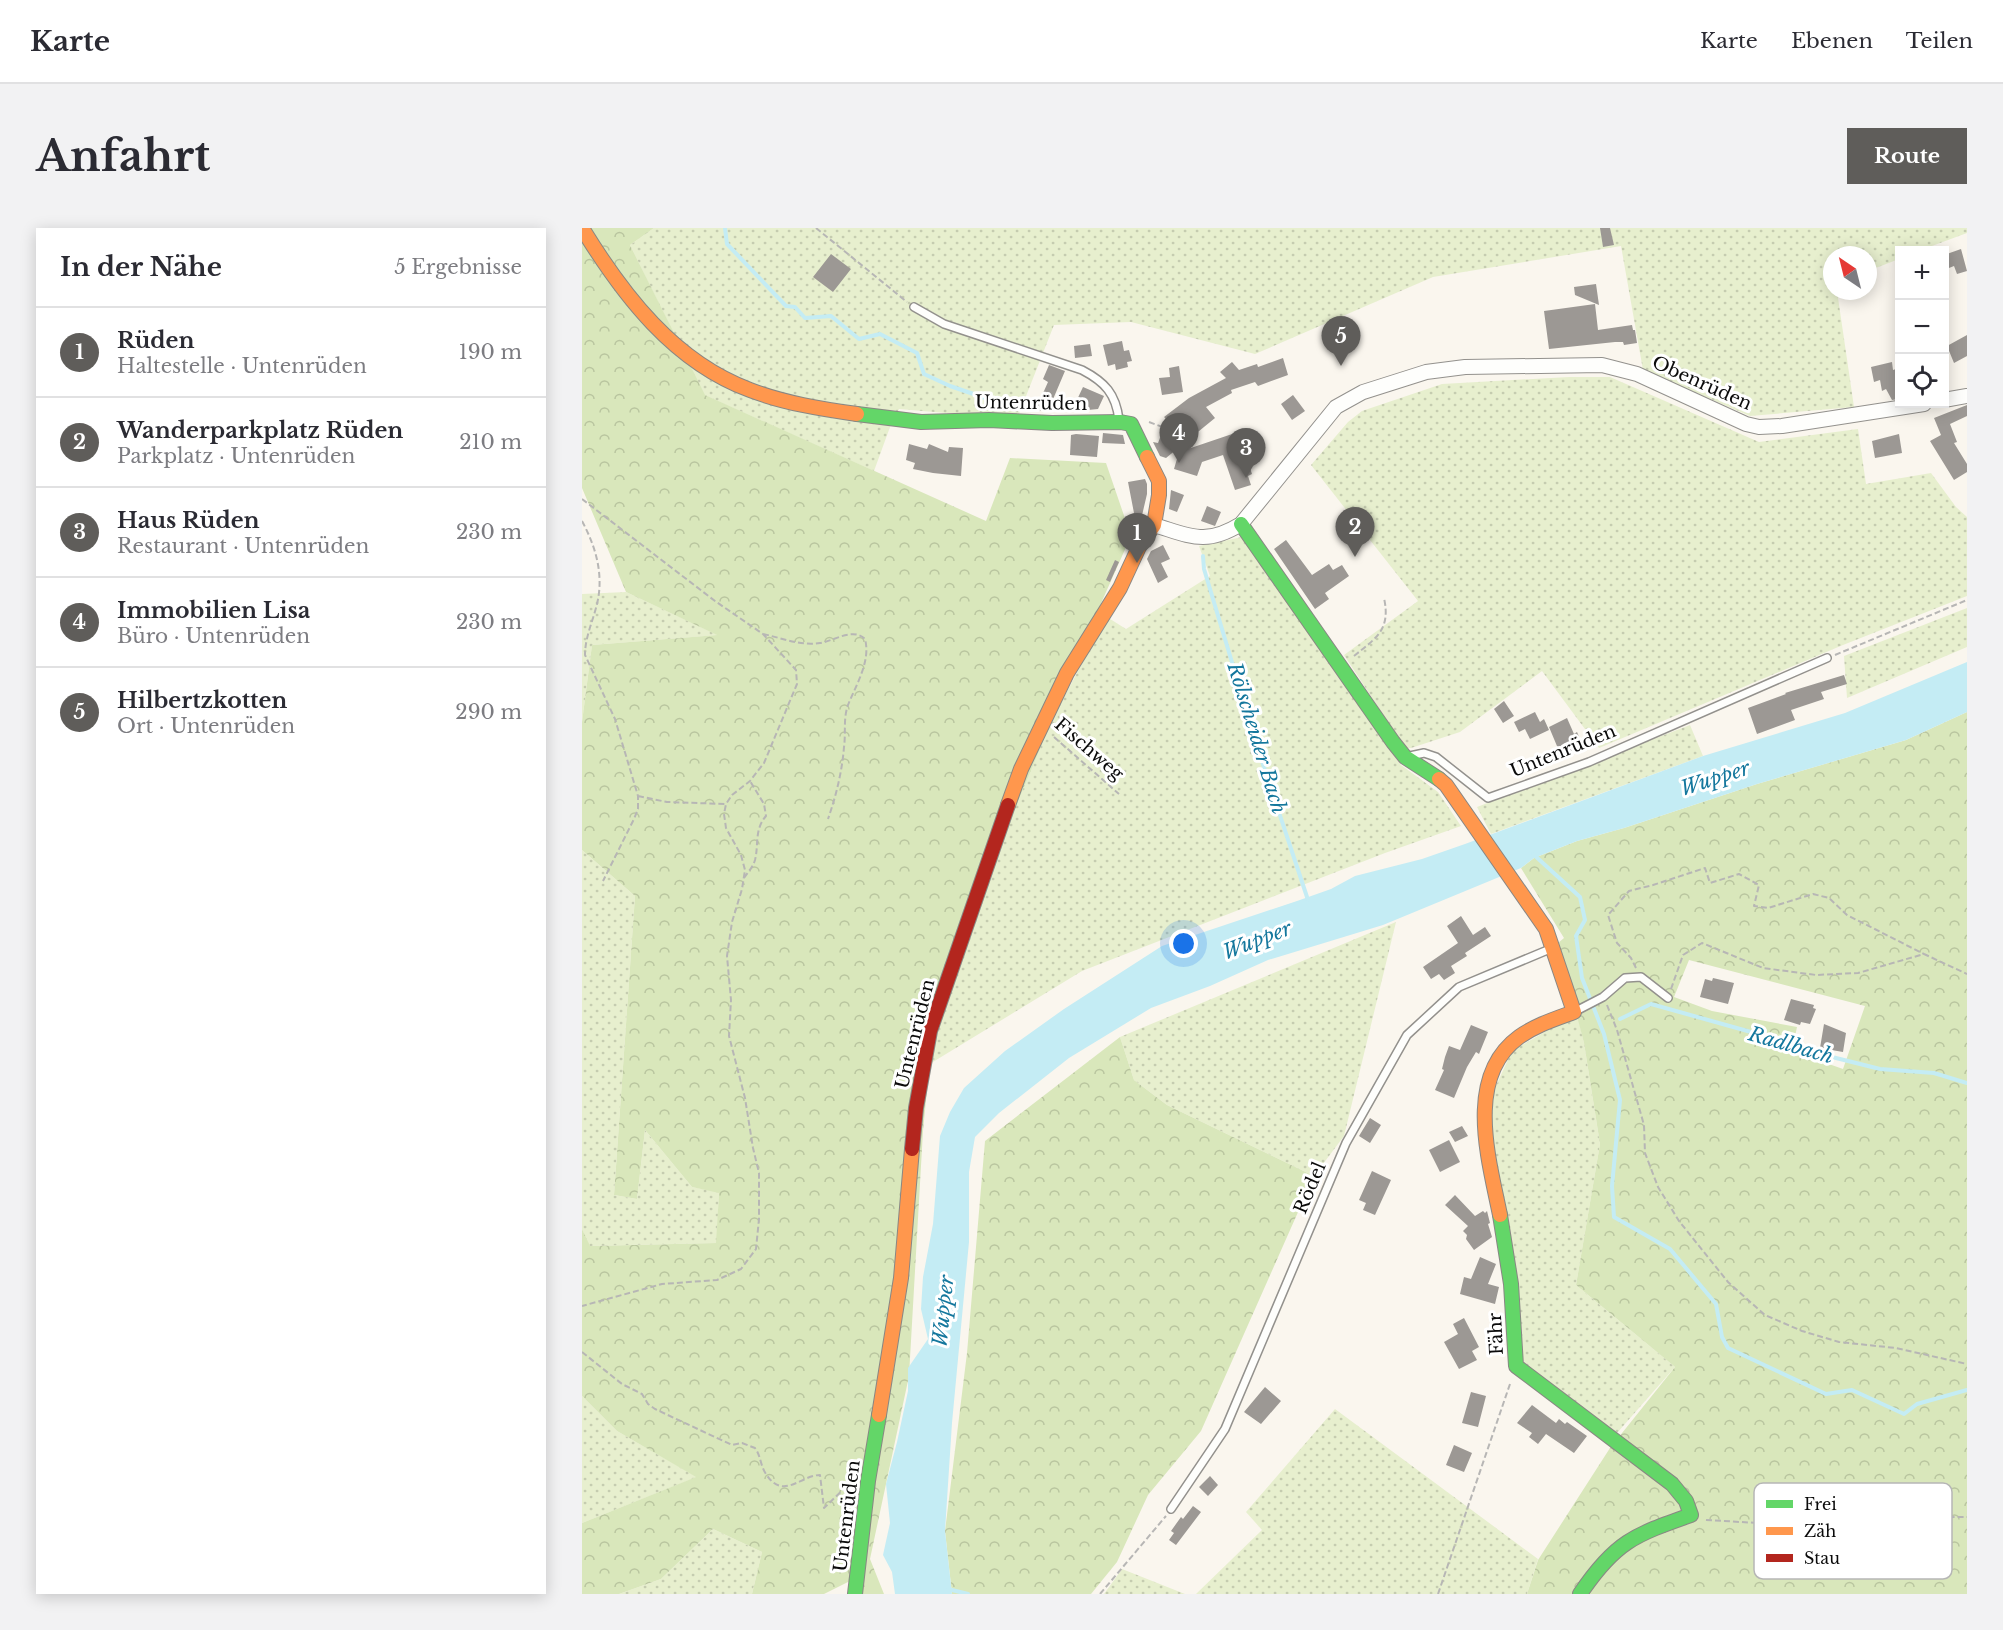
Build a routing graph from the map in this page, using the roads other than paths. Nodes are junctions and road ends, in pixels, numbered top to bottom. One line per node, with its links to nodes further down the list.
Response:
1 (582, 228): 6 (street, Untenrüden)
2 (914, 307): 6 (lane)
3 (1967, 396): 4 (street)
4 (1949, 399)
5 (1898, 408): 7 (street, Obenrüden)
6 (1125, 422): 8 (street, Untenrüden)
7 (1241, 524): 8 (street); 10 (street)
8 (1154, 525): 15 (street, Untenrüden)
9 (1827, 658): 10 (lane, Untenrüden)
10 (1405, 757): 11 (street)
11 (1553, 948): 13 (street); 14 (lane, Rödel)
12 (1668, 998): 13 (lane, Fähr)
13 (1580, 1010): 16 (street, Fähr)
14 (1171, 1509)
15 (855, 1594)
16 (1580, 1594)

